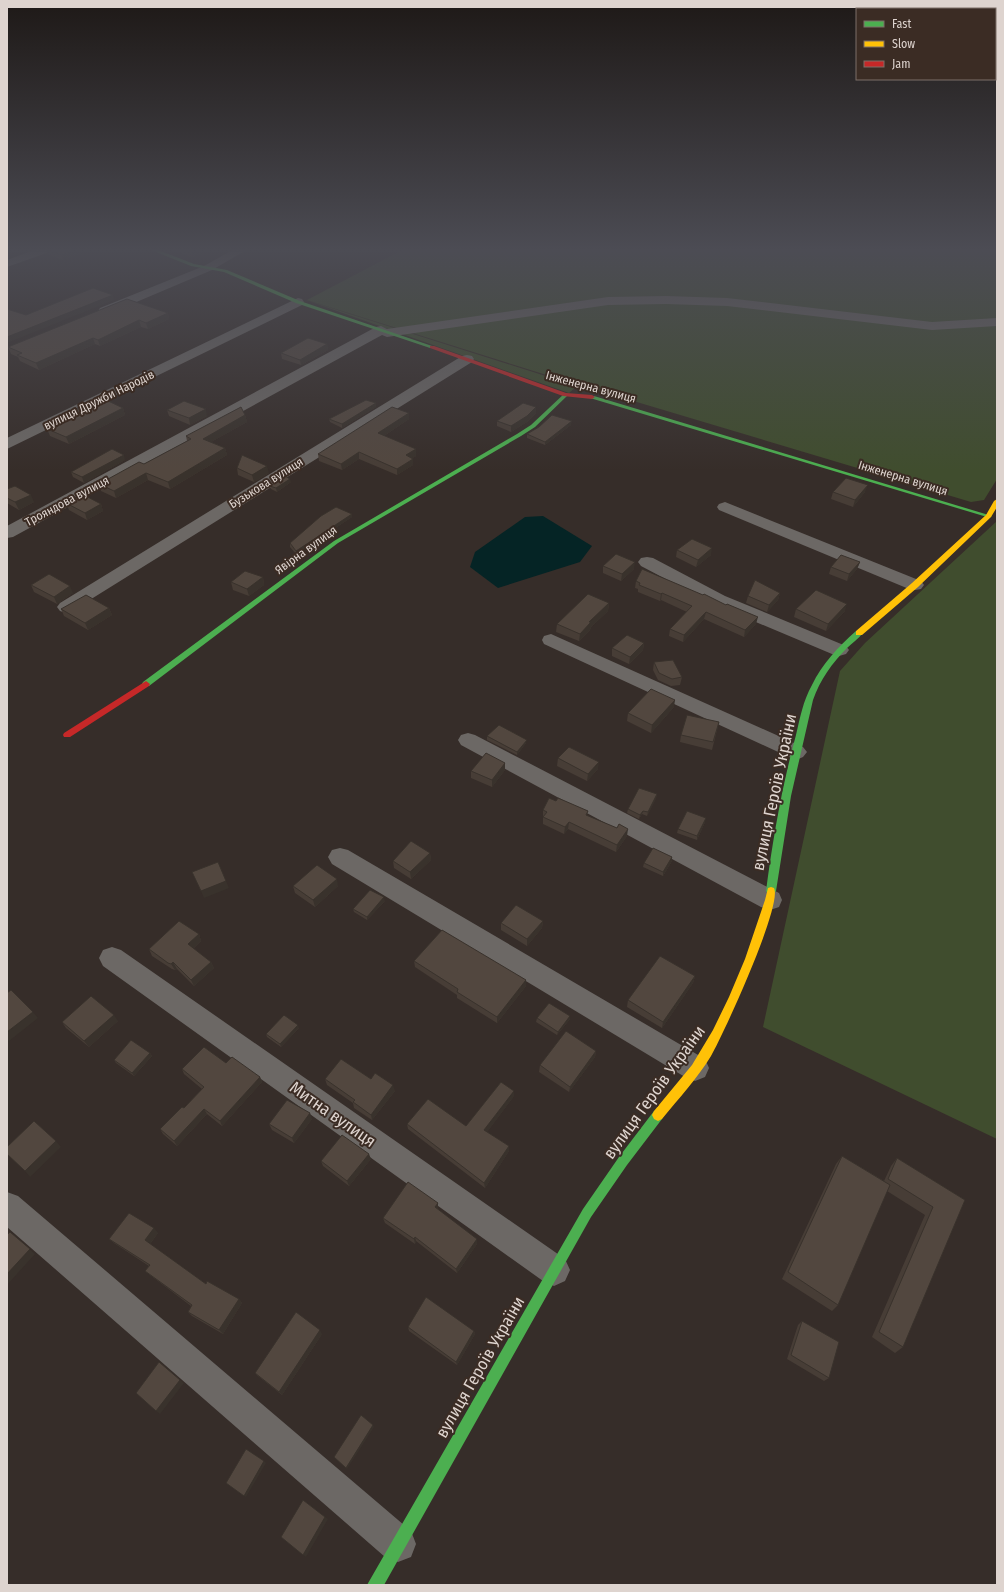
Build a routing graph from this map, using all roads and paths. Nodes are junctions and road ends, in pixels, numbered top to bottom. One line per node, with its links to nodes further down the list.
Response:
1 (256, 322): 9 (street, вулиця Дружби Народів)
2 (356, 322): 6 (street, Інженерна вулиця)
3 (454, 322): 6 (street)
4 (900, 322): 5 (street)
5 (992, 322)
6 (384, 332): 7 (street, Інженерна вулиця); 13 (street, Трояндова вулиця)
7 (467, 359): 8 (street, Інженерна вулиця); 16 (street, Бузькова вулиця)
8 (565, 395): 12 (street, Інженерна вулиця); 19 (street, Явірна вулиця)
9 (7, 444)
10 (997, 501): 12 (street, вулиця Героїв України)
11 (725, 507): 15 (street)
12 (989, 516): 15 (street, вулиця Героїв України)
13 (7, 533)
14 (647, 562): 18 (street)
15 (915, 585): 18 (street, вулиця Героїв України)
16 (66, 607)
17 (551, 640): 21 (street)
18 (839, 650): 21 (street, вулиця Героїв України)
19 (67, 735)
20 (468, 740): 23 (street)
21 (796, 752): 23 (street, вулиця Героїв України)
22 (340, 857): 25 (street)
23 (770, 900): 25 (street, вулиця Героїв України)
24 (112, 958): 27 (street, Митна вулиця)
25 (695, 1068): 27 (street, вулиця Героїв України)
26 (7, 1207): 28 (street)
27 (554, 1270): 28 (street, вулиця Героїв України)
28 (398, 1544): 29 (street, вулиця Героїв України)
29 (375, 1585)

